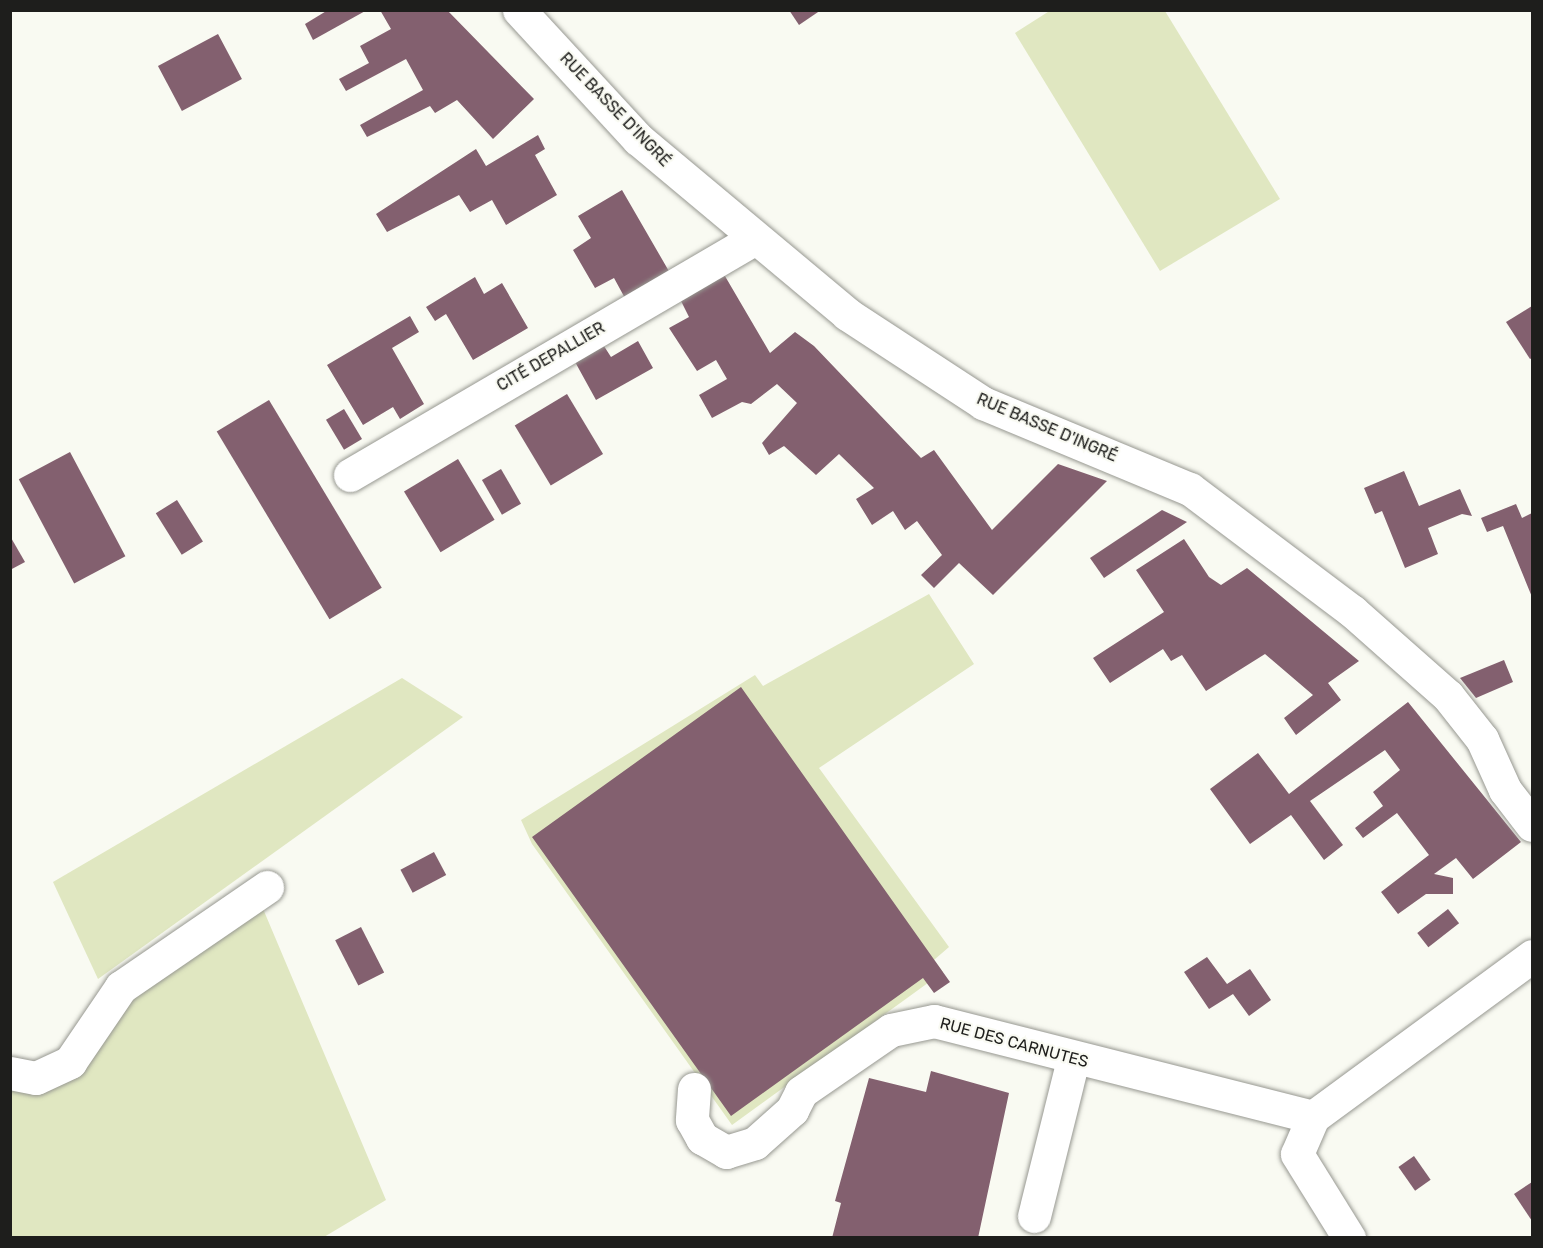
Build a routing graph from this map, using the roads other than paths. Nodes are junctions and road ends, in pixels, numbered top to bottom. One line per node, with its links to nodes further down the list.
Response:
1 (519, 10): 2 (street, RUE BASSE D'INGRÉ)
2 (752, 240): 3 (street, CITÉ DEPALLIER); 4 (street, RUE BASSE D'INGRÉ)
3 (350, 475)
4 (1533, 825)
5 (267, 887): 8 (street)
6 (1533, 956): 10 (street)
7 (1073, 1059): 9 (street, RUE DES CARNUTES); 10 (street, RUE DES CARNUTES); 11 (street)
8 (10, 1073)
9 (694, 1089)
10 (1313, 1117): 12 (street)
11 (1034, 1216)
12 (1349, 1238)

